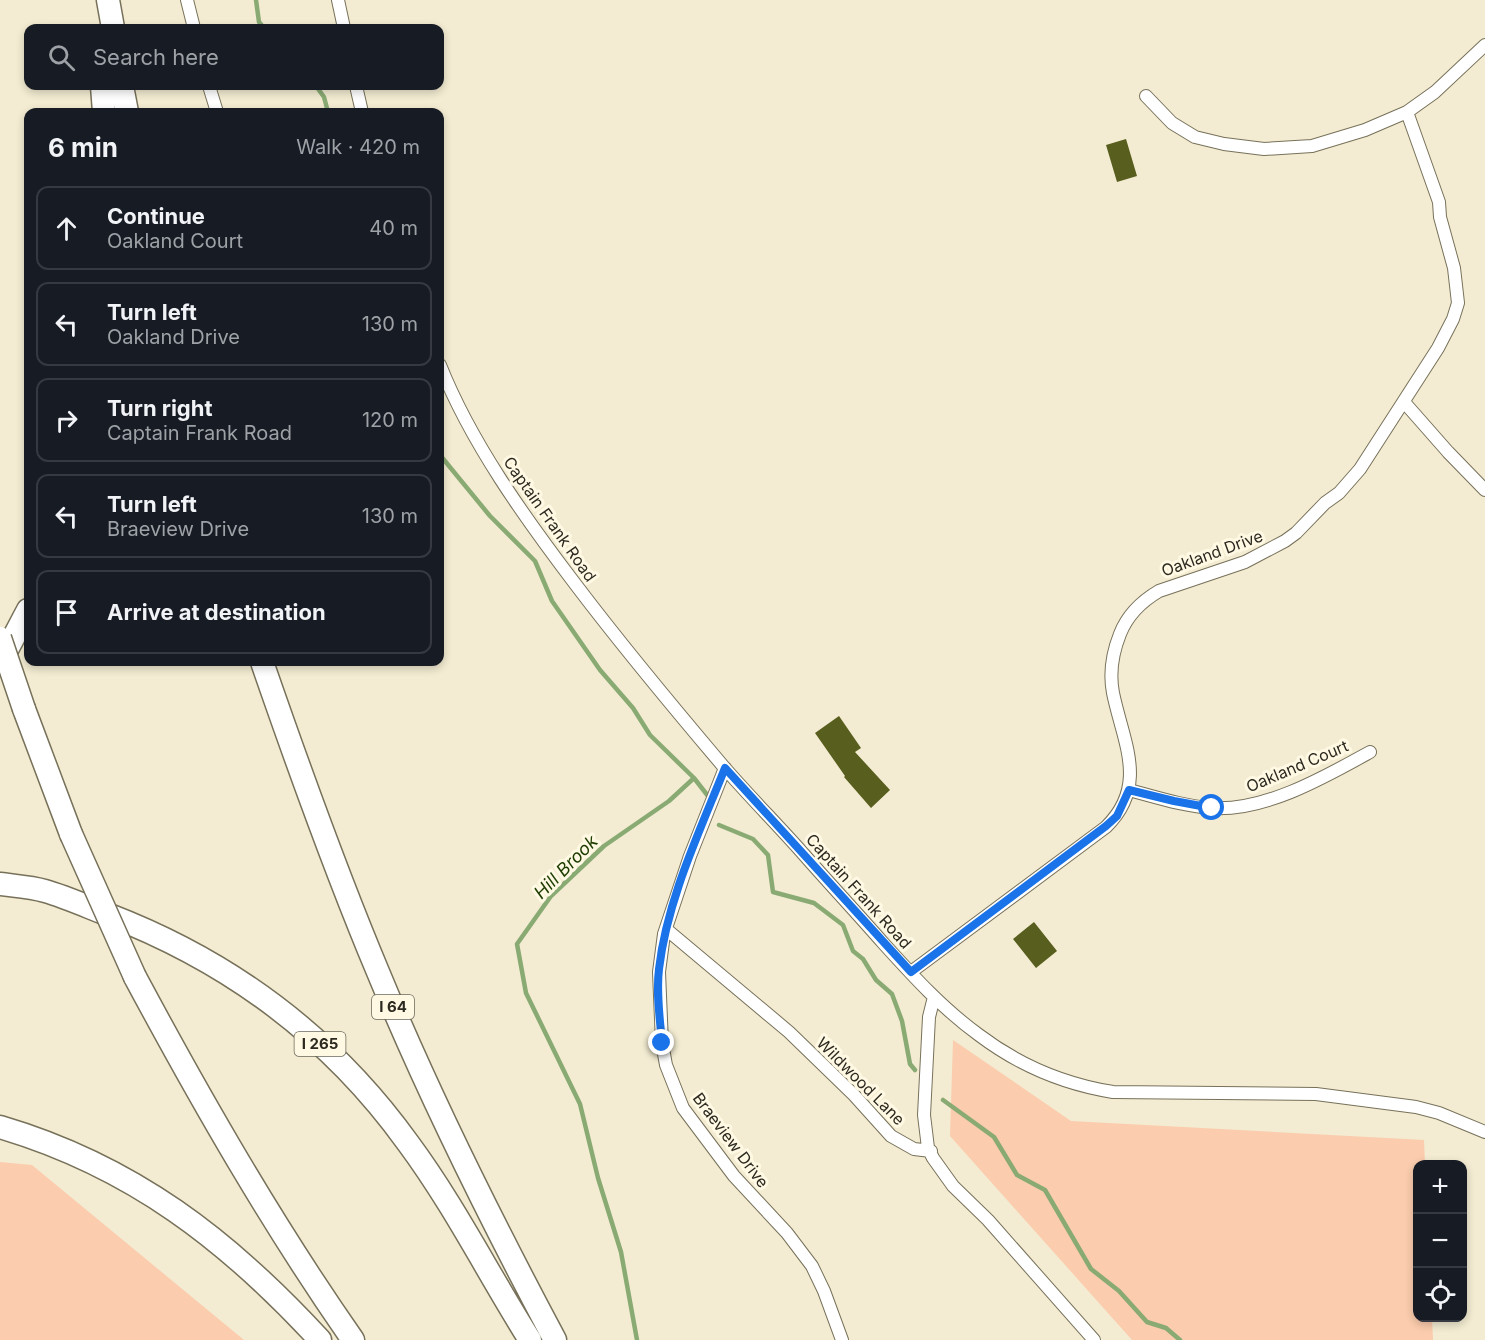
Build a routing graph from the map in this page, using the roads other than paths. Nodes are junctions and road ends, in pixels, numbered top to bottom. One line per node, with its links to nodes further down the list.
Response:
1 (96, 0): 5 (highway)
2 (108, 0): 6 (highway)
3 (187, 0): 7 (street)
4 (338, 0): 8 (street)
5 (98, 24)
6 (112, 24)
7 (193, 24)
8 (343, 24)
9 (1485, 45): 19 (street)
10 (102, 90): 15 (highway)
11 (123, 90): 16 (highway)
12 (210, 90): 17 (street)
13 (357, 90): 18 (street)
14 (1146, 96): 19 (street)
15 (104, 108)
16 (126, 108)
17 (216, 108)
18 (361, 108)
19 (1407, 112): 21 (street, Oakland Drive)
20 (444, 373): 28 (street, Captain Frank Road)
21 (1404, 402): 22 (street); 29 (street, Oakland Drive)
22 (1485, 490)
23 (24, 618): 25 (highway)
24 (0, 638): 38 (highway, bridge)
25 (0, 663)
26 (263, 666): 40 (highway, I 64)
27 (1370, 752): 29 (street, Oakland Court)
28 (725, 768): 31 (street, Braeview Drive); 32 (street, Captain Frank Road)
29 (1129, 790): 32 (street, Oakland Drive)
30 (0, 884): 39 (highway, I 265)
31 (666, 929): 36 (street, Wildwood Lane); 41 (street, Braeview Drive)
32 (911, 972): 33 (street, Captain Frank Road)
33 (934, 997): 35 (street, Captain Frank Road); 36 (street)
34 (0, 1127): 37 (highway)
35 (1485, 1132)
36 (931, 1152): 42 (street)
37 (320, 1340)
38 (353, 1340)
39 (530, 1340)
40 (555, 1340)
41 (842, 1340)
42 (1094, 1340)

